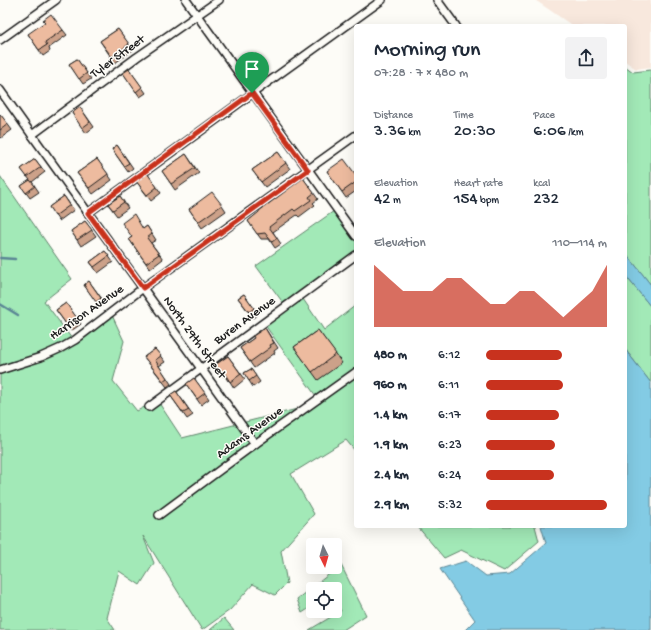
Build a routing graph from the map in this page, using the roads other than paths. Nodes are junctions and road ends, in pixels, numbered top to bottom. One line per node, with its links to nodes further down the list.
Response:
1 (56, 0): 8 (street)
2 (186, 0): 6 (street)
3 (219, 0): 6 (street, Tyler Street)
4 (382, 0): 10 (street)
5 (440, 1): 7 (street)
6 (197, 16): 10 (street); 11 (street, Tyler Street)
7 (455, 24)
8 (0, 40)
9 (0, 90): 11 (street, North 29th Street)
10 (252, 93): 13 (street); 14 (street)
11 (32, 135): 14 (street, North 29th Street)
12 (354, 136): 13 (street, Harrison Avenue)
13 (308, 170): 15 (street); 17 (street, Harrison Avenue)
14 (88, 213): 17 (street, North 29th Street)
15 (354, 233)
16 (354, 256): 18 (street, Buren Avenue)
17 (143, 288): 18 (street, North 29th Street); 19 (street, Harrison Avenue)
18 (201, 368): 21 (street, Buren Avenue); 22 (street, North 29th Street)
19 (0, 370)
20 (354, 373): 22 (street, Adams Avenue)
21 (149, 407)
22 (255, 444): 23 (street, Adams Avenue)
23 (159, 515)

